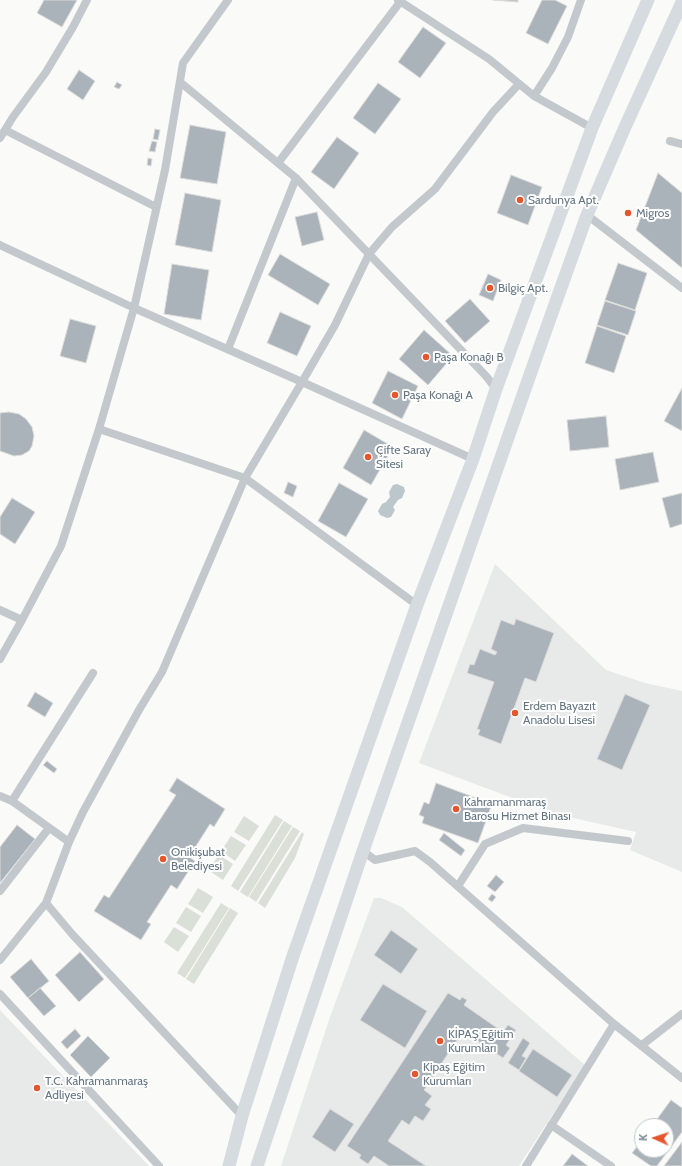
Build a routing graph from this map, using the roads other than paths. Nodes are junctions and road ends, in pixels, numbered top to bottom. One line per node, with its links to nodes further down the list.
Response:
1 (87, 0): 11 (street)
2 (228, 0): 7 (street)
3 (582, 0): 9 (street)
4 (648, 0): 10 (main road)
5 (399, 1): 8 (street); 15 (street)
6 (682, 2): 18 (main road)
7 (180, 82): 15 (street); 17 (street)
8 (519, 84): 9 (street); 20 (street)
9 (534, 96): 10 (street)
10 (592, 128): 25 (main road)
11 (5, 130): 12 (street); 17 (street)
12 (0, 138)
13 (670, 141): 14 (street)
14 (682, 144)
15 (278, 163): 16 (street)
16 (296, 178): 20 (street); 23 (street)
17 (156, 207): 22 (street)
18 (587, 215): 21 (street); 39 (main road)
19 (0, 245): 22 (street)
20 (369, 254): 24 (street); 25 (street)
21 (682, 288)
22 (134, 308): 23 (street); 26 (street)
23 (228, 349): 24 (street)
24 (302, 382): 27 (street); 28 (street)
25 (496, 390): 27 (main road)
26 (99, 429): 28 (street); 31 (street)
27 (473, 459): 29 (main road)
28 (245, 478): 29 (street); 38 (street)
29 (417, 605): 49 (main road)
30 (0, 610): 31 (street)
31 (22, 620): 32 (street)
32 (0, 659)
33 (93, 673): 35 (street)
34 (0, 796): 35 (street)
35 (12, 800): 36 (street)
36 (49, 828): 38 (street); 41 (street)
37 (628, 840): 40 (street)
38 (68, 842): 42 (street)
39 (363, 851): 40 (street); 53 (main road)
40 (458, 886): 46 (street)
41 (0, 891)
42 (46, 903): 43 (street); 49 (street)
43 (0, 960)
44 (0, 994): 51 (street)
45 (682, 1014): 47 (street)
46 (614, 1024): 47 (street); 50 (street)
47 (642, 1045): 48 (street)
48 (682, 1078)
49 (242, 1116): 52 (main road)
50 (551, 1125): 54 (street); 55 (street)
51 (159, 1166)
52 (229, 1166)
53 (257, 1166)
54 (526, 1166)
55 (611, 1166)

